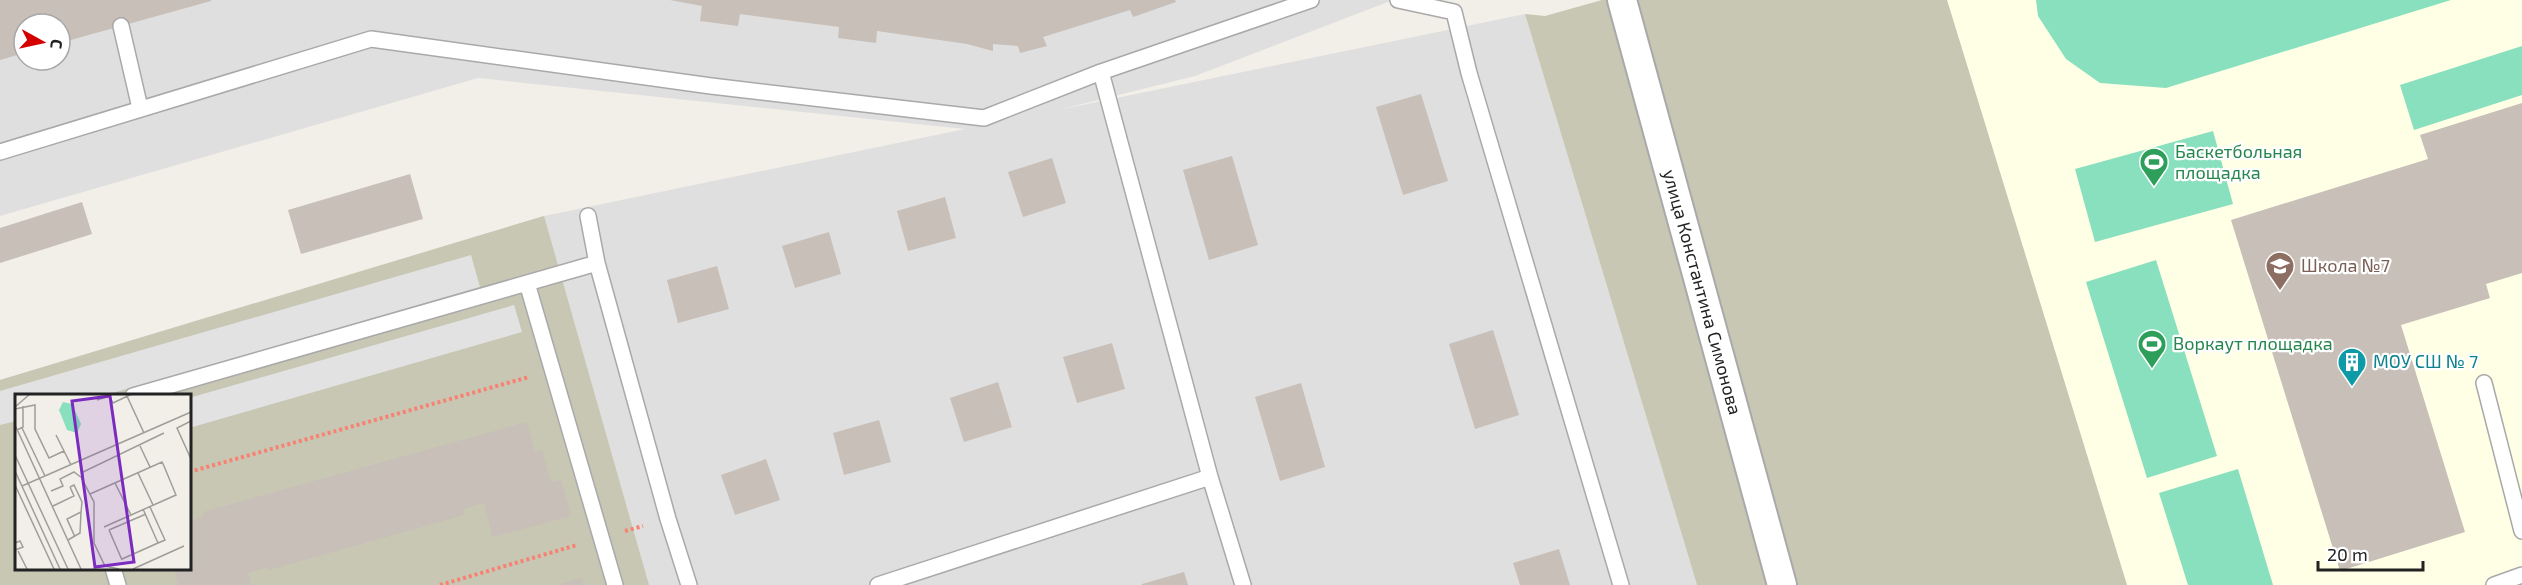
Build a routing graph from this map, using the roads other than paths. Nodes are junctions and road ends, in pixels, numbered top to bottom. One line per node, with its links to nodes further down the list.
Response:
1 (1311, 0): 5 (lane)
2 (1398, 0): 22 (lane)
3 (1622, 0): 23 (street, улица Константина Симонова)
4 (121, 26): 6 (lane)
5 (1101, 72): 6 (lane); 13 (lane)
6 (140, 108): 7 (lane)
7 (0, 152)
8 (588, 216): 9 (lane)
9 (597, 262): 10 (lane); 19 (lane)
10 (527, 283): 12 (lane); 18 (lane)
11 (2484, 383): 14 (lane)
12 (140, 394)
13 (1210, 477): 20 (lane); 21 (lane)
14 (2522, 531)
15 (114, 570): 17 (lane)
16 (2522, 574): 24 (lane)
17 (118, 585)
18 (615, 585)
19 (689, 585)
20 (878, 585)
21 (1243, 585)
22 (1621, 585)
23 (1782, 585)
24 (2494, 585)

